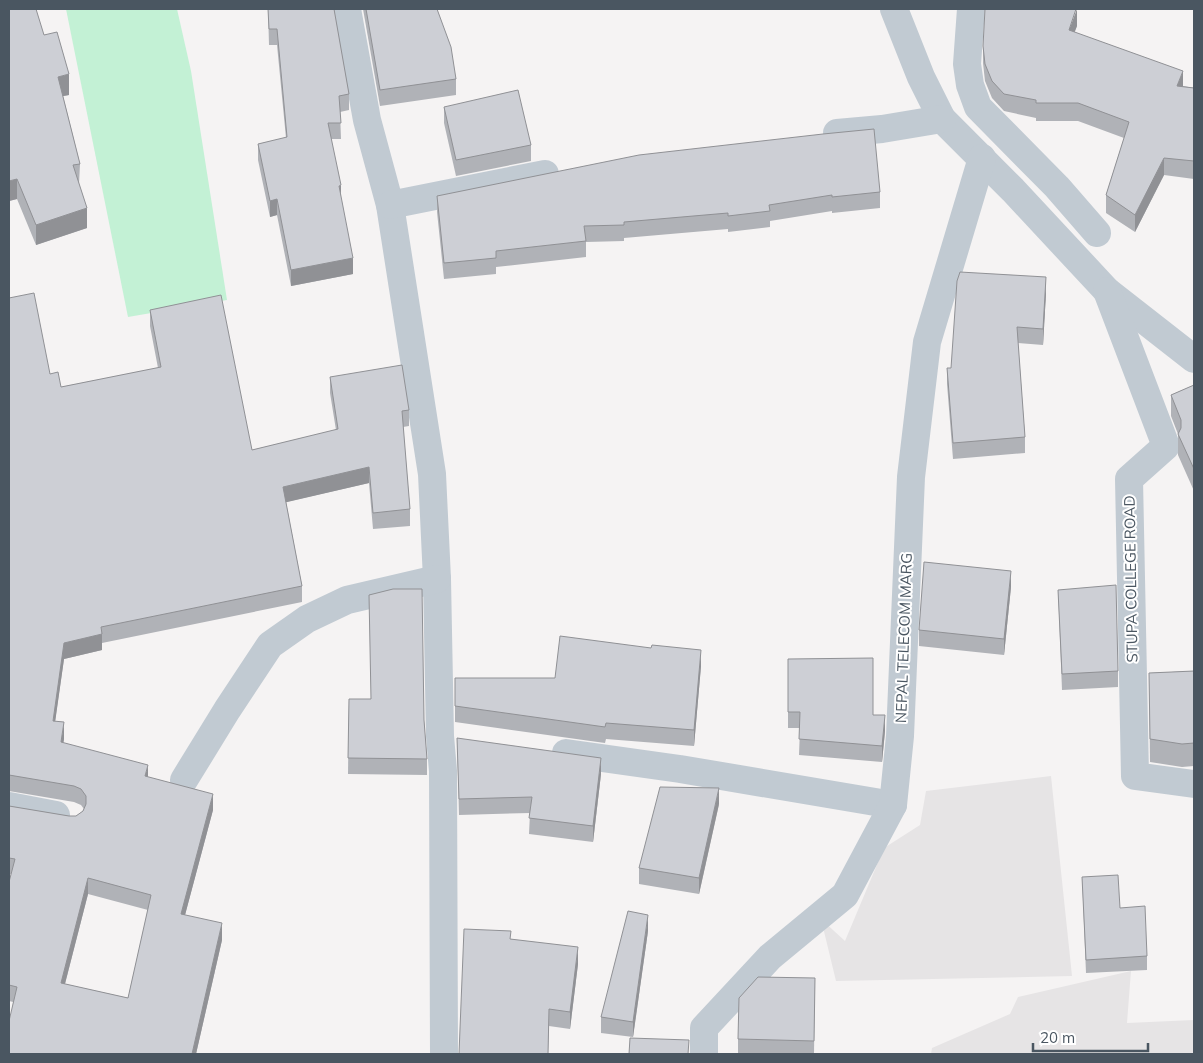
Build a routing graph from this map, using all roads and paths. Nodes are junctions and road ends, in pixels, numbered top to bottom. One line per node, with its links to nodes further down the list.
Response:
1 (347, 9): 8 (street)
2 (894, 9): 4 (street)
3 (970, 9): 9 (street)
4 (942, 119): 5 (street); 6 (street)
5 (811, 135)
6 (982, 158): 10 (street); 18 (street, NEPAL TELECOM MARG)
7 (570, 169): 8 (street)
8 (390, 205): 12 (street)
9 (1097, 233)
10 (1107, 291): 11 (street); 17 (street, STUPA COLLEGE ROAD)
11 (1194, 359)
12 (437, 579): 13 (street); 16 (street)
13 (440, 736): 14 (street); 21 (street)
14 (469, 740)
15 (546, 750): 18 (street)
16 (184, 780)
17 (1194, 784)
18 (892, 805): 22 (street, NEPAL TELECOM MARG)
19 (9, 806): 20 (street)
20 (71, 817)
21 (444, 1054)
22 (704, 1054)

